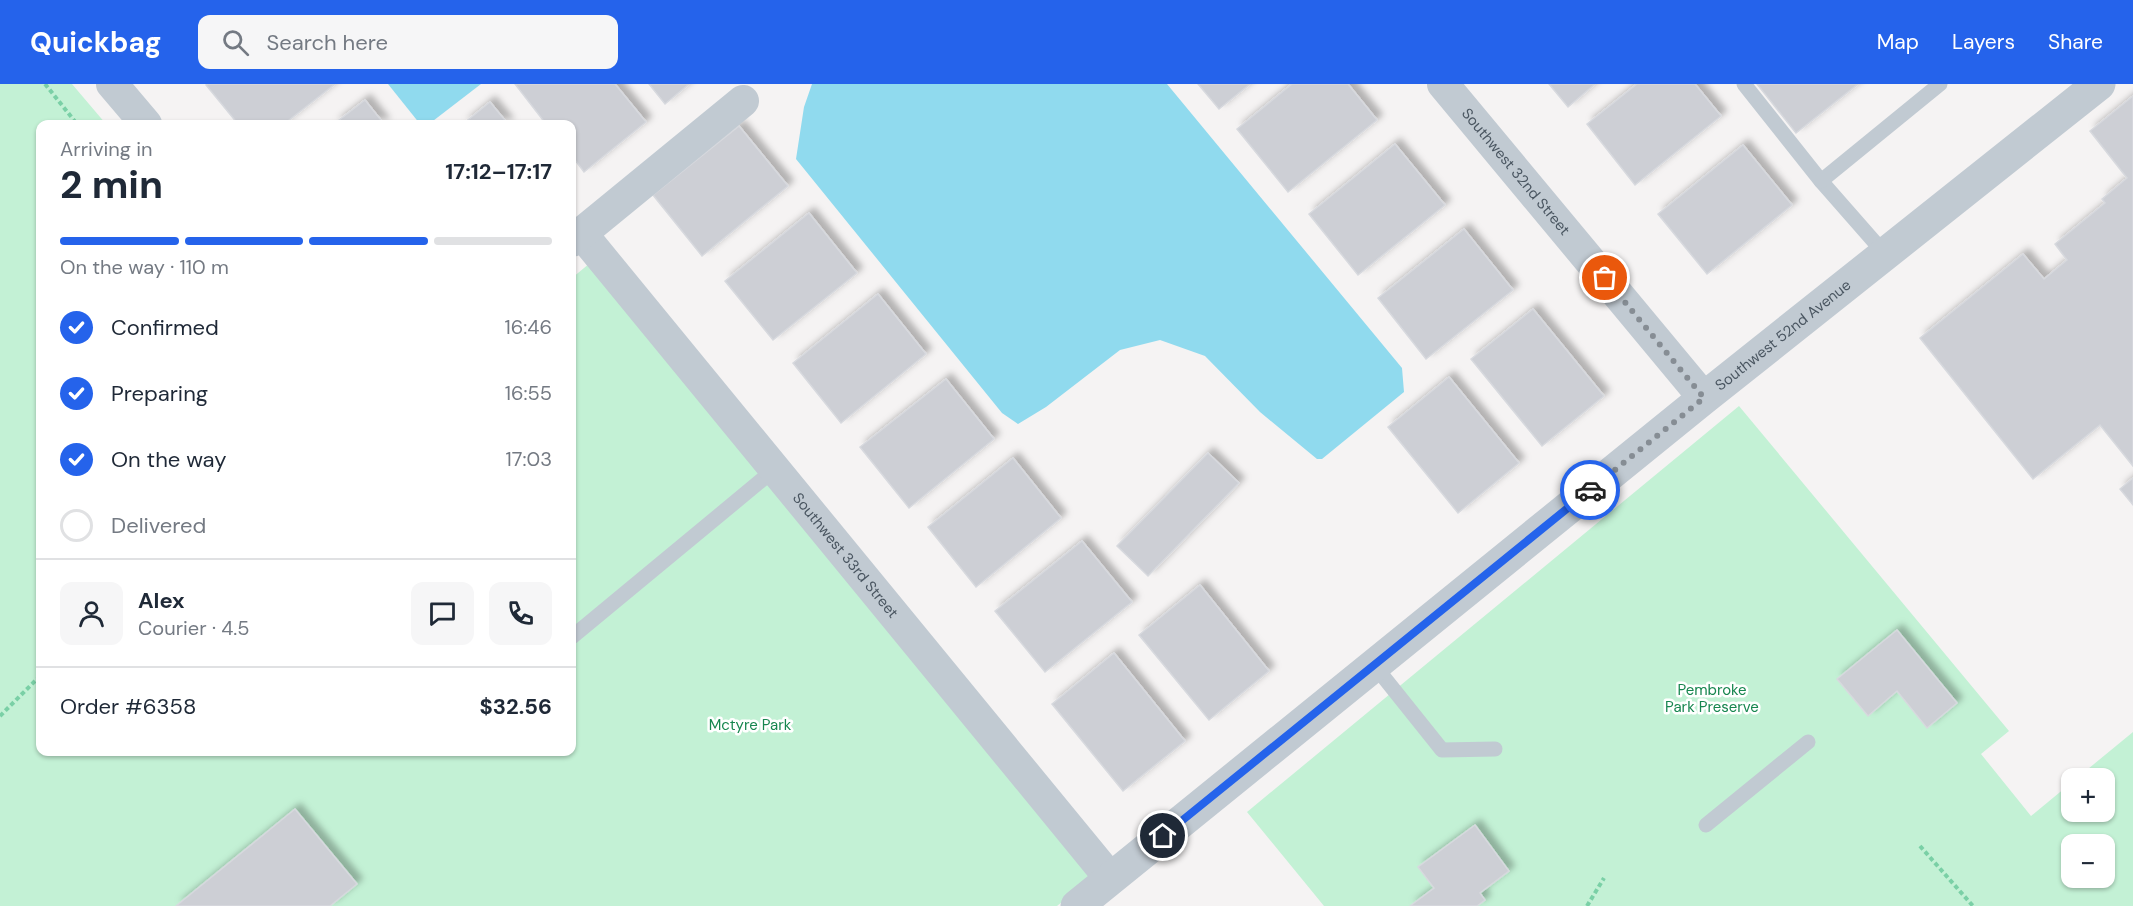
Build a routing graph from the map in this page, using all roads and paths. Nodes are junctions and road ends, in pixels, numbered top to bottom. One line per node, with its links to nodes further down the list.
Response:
1 (45, 84): 8 (path)
2 (112, 84): 9 (street)
3 (1443, 84): 13 (street, Southwest 32nd Street)
4 (1744, 84): 10 (lane)
5 (1940, 84): 10 (lane)
6 (2093, 86): 12 (street, Southwest 52nd Avenue)
7 (743, 101): 11 (street)
8 (74, 120)
9 (143, 120)
10 (1821, 181): 12 (lane)
11 (576, 237): 14 (street, Southwest 33rd Street)
12 (1885, 254): 13 (street, Southwest 52nd Avenue)
13 (1704, 398): 16 (street, Southwest 52nd Avenue)
14 (775, 469): 15 (lane); 23 (street, Southwest 33rd Street)
15 (576, 634)
16 (1374, 665): 20 (lane); 23 (street, Southwest 52nd Avenue)
17 (36, 680): 18 (path)
18 (0, 716)
19 (1808, 742): 21 (lane)
20 (1495, 749)
21 (1706, 825)
22 (1920, 846): 27 (path)
23 (1110, 878): 25 (street, Southwest 52nd Avenue)
24 (1604, 878): 26 (path)
25 (1077, 906)
26 (1587, 906)
27 (1973, 906)

